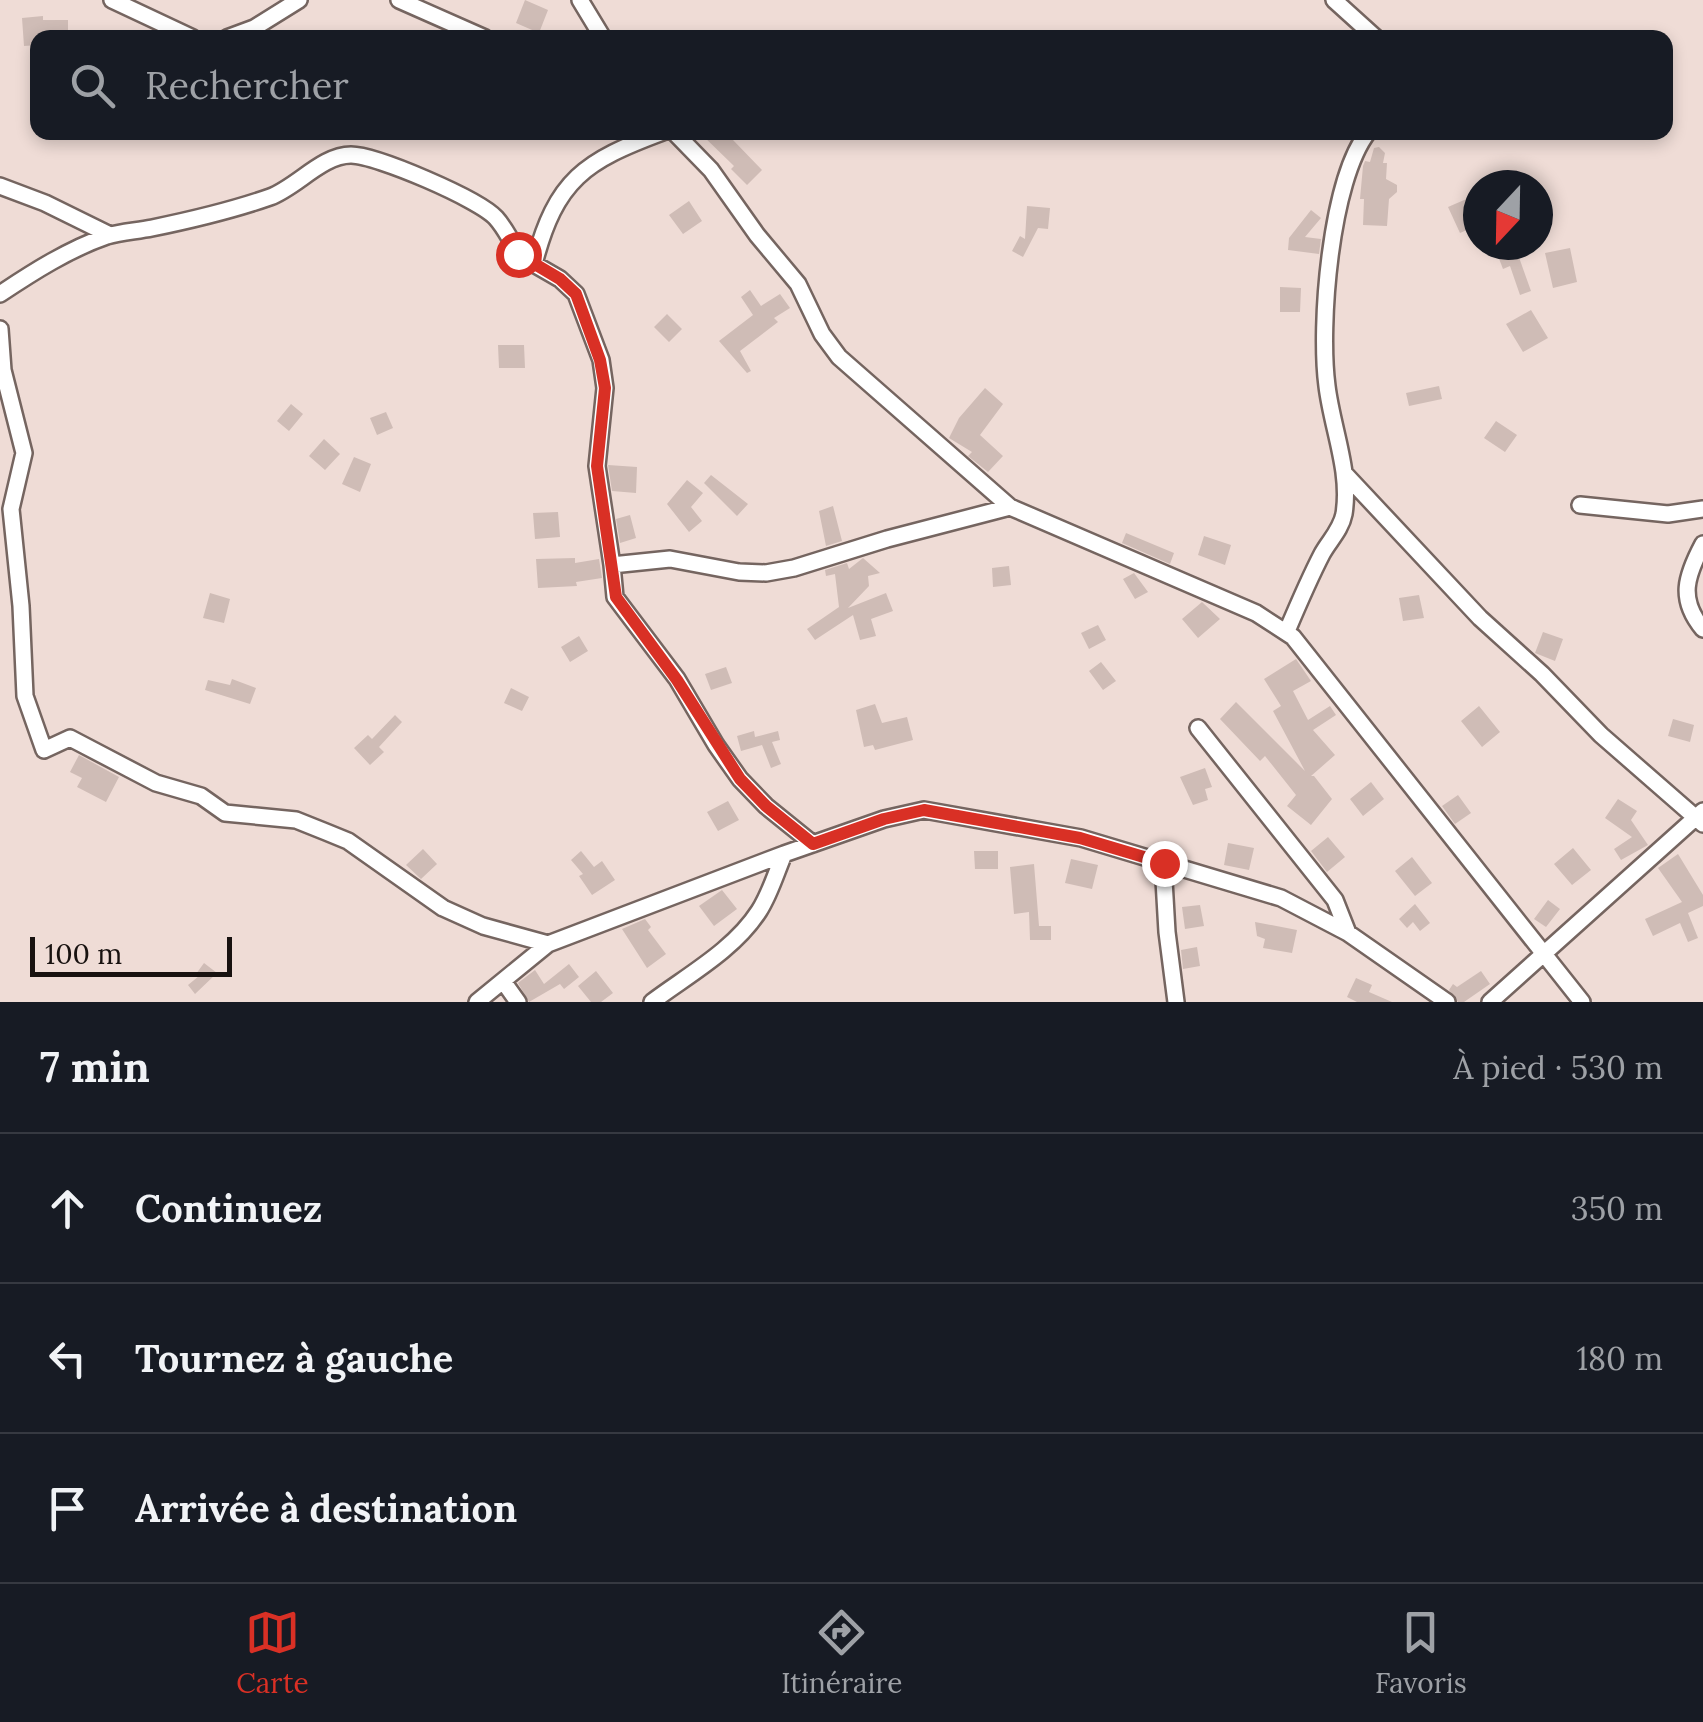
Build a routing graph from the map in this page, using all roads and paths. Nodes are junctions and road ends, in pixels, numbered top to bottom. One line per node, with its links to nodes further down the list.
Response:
1 (112, 0): 6 (street)
2 (299, 0): 7 (street)
3 (399, 0): 8 (street)
4 (580, 0): 9 (street)
5 (1334, 0): 10 (street)
6 (176, 30)
7 (248, 30)
8 (466, 30)
9 (598, 30)
10 (1367, 30)
11 (644, 140): 16 (street)
12 (682, 140): 21 (street)
13 (1364, 140): 19 (street)
14 (0, 186): 15 (street)
15 (110, 235): 16 (street); 17 (street)
16 (534, 264): 24 (street)
17 (0, 294)
18 (0, 329): 33 (street)
19 (1345, 474): 26 (street); 28 (street)
20 (1580, 505): 22 (street)
21 (1010, 507): 24 (street); 26 (street)
22 (1703, 509)
23 (1703, 544): 25 (street)
24 (612, 565): 29 (street)
25 (1703, 629)
26 (1287, 631): 34 (street)
27 (1198, 728): 32 (street)
28 (1700, 817): 34 (street)
29 (813, 844): 30 (street); 31 (street)
30 (784, 854): 33 (street); 38 (street)
31 (1164, 863): 32 (street); 39 (street)
32 (1348, 933): 40 (street)
33 (548, 944): 35 (street)
34 (1542, 952): 41 (street); 42 (street)
35 (503, 982): 36 (street); 37 (street)
36 (477, 1002)
37 (518, 1002)
38 (652, 1002)
39 (1176, 1002)
40 (1447, 1002)
41 (1490, 1002)
42 (1582, 1002)

